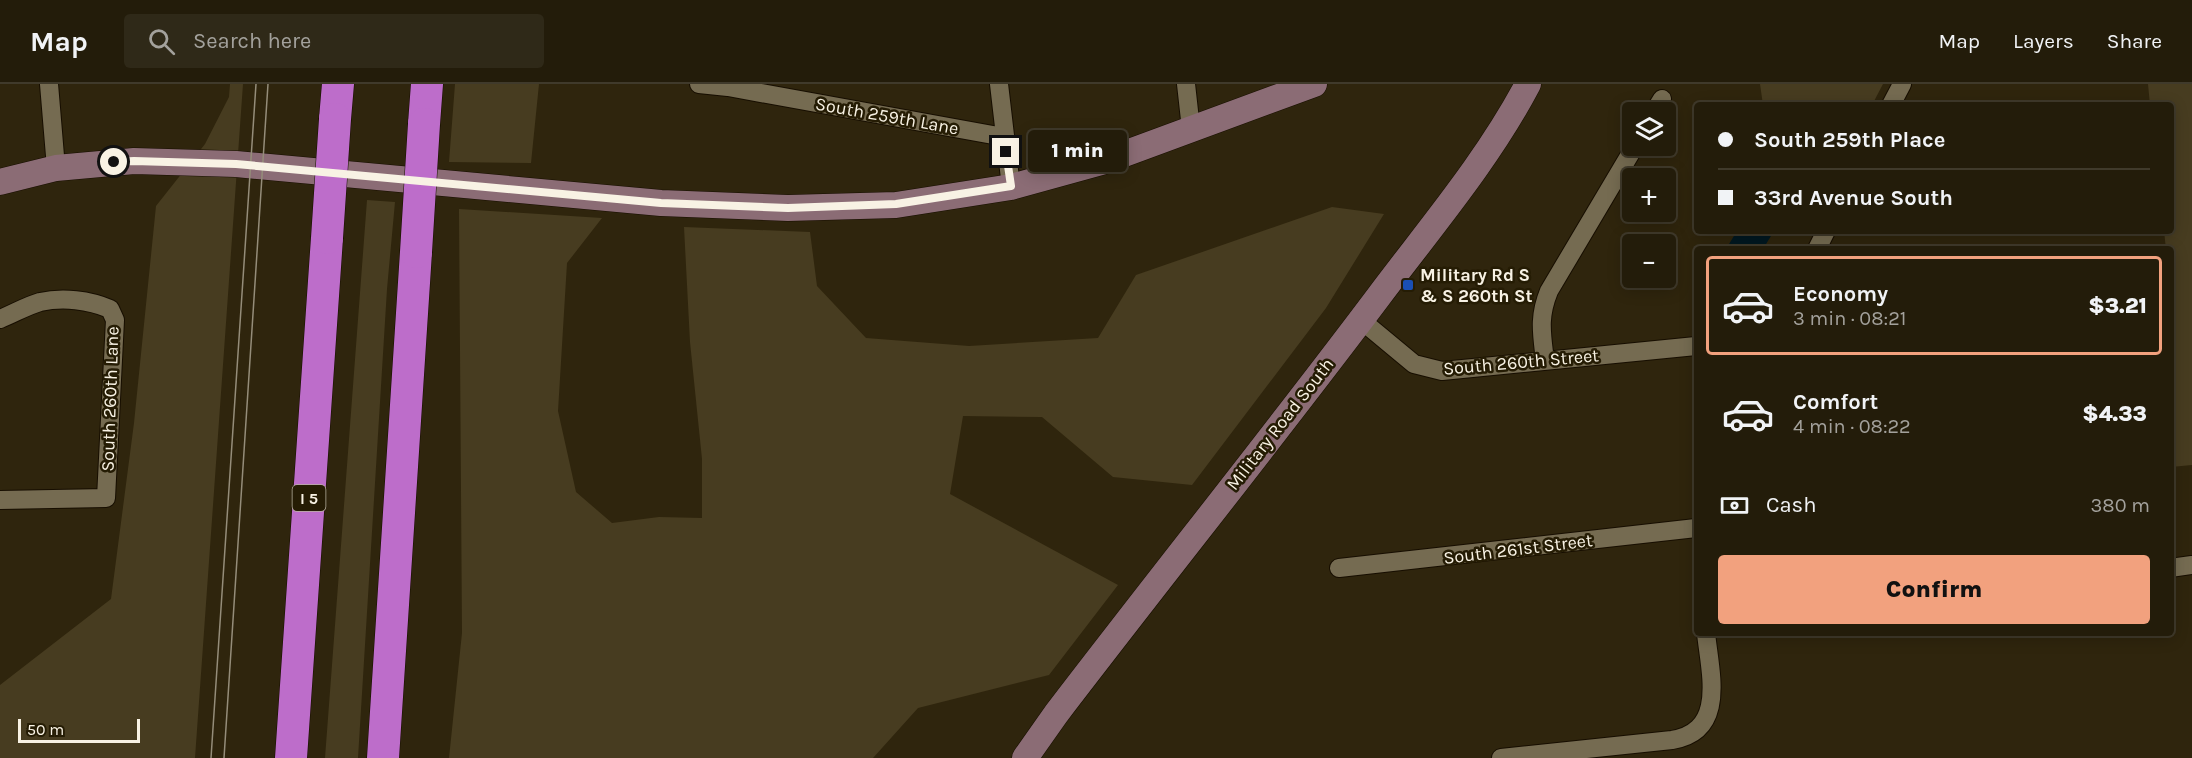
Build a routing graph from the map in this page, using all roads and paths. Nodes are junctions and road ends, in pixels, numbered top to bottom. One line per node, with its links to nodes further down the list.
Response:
1 (338, 84): 28 (highway, I 5, bridge)
2 (427, 84): 29 (highway, bridge)
3 (699, 84): 10 (street, South 259th Lane)
4 (999, 84): 13 (street)
5 (1186, 84): 12 (street)
6 (1314, 84): 12 (main road)
7 (1902, 84): 11 (street)
8 (1527, 85): 19 (main road, Military Road South)
9 (54, 86): 15 (street)
10 (728, 86): 13 (street, South 259th Lane)
11 (1893, 102)
12 (1191, 129): 17 (main road)
13 (1004, 137): 17 (street)
14 (1629, 156): 21 (street)
15 (56, 168): 16 (main road); 17 (main road)
16 (0, 182)
17 (1011, 186)
18 (0, 319): 22 (street, South 260th Lane)
19 (1361, 320): 21 (street, South 260th Street); 30 (main road, Military Road South)
20 (1694, 346): 21 (street, South 260th Street)
21 (1545, 361)
22 (0, 500)
23 (1694, 529): 26 (street, South 261st Street)
24 (2192, 565): 25 (street)
25 (2174, 567)
26 (1340, 568)
27 (1706, 636): 31 (street)
28 (291, 758)
29 (383, 758)
30 (1025, 758)
31 (1501, 758)

